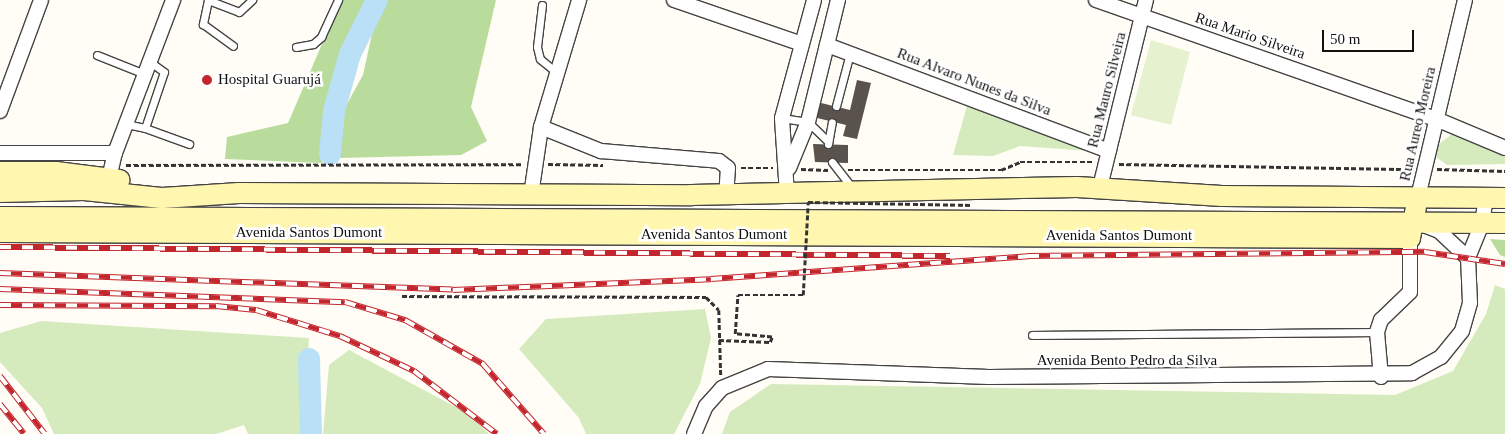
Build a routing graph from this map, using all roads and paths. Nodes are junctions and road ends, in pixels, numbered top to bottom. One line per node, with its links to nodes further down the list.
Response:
1 (41, 0): 24 (street)
2 (173, 0): 21 (street)
3 (208, 0): 4 (lane); 17 (lane)
4 (252, 0)
5 (338, 0): 18 (lane)
6 (580, 0): 22 (street)
7 (674, 0): 15 (street)
8 (814, 0): 15 (street)
9 (838, 0): 16 (street)
10 (1096, 0): 14 (street, Rua Mario Silveira)
11 (1146, 0): 14 (street, Rua Mauro Silveira)
12 (1465, 0): 26 (street, Rua Aureo Moreira)
13 (542, 5): 22 (lane)
14 (1142, 16): 26 (street, Rua Mario Silveira); 35 (street, Rua Mauro Silveira)
15 (802, 44): 25 (street)
16 (827, 45): 19 (street, Rua Alvaro Nunes da Silva); 27 (street)
17 (233, 46)
18 (296, 47)
19 (850, 53): 23 (lane); 35 (street, Rua Alvaro Nunes da Silva)
20 (97, 55): 21 (lane)
21 (147, 68): 29 (street); 31 (lane)
22 (558, 74): 30 (street)
23 (836, 106)
24 (0, 111)
25 (782, 118): 27 (lane); 40 (street)
26 (1436, 118): 33 (street, Rua Mario Silveira); 41 (street, Rua Aureo Moreira)
27 (808, 122): 28 (lane); 40 (street)
28 (832, 122)
29 (126, 124): 31 (lane); 45 (street)
30 (541, 127): 37 (street); 39 (street)
31 (145, 128): 32 (lane)
32 (189, 144)
33 (1505, 148)
34 (0, 153): 45 (street)
35 (1108, 157): 41 (path); 42 (path); 46 (street, Rua Mauro Silveira)
36 (832, 162): 42 (lane)
37 (534, 164): 38 (path); 45 (path); 51 (street)
38 (612, 165)
39 (728, 168): 40 (path); 49 (street)
40 (789, 168): 42 (path); 50 (street)
41 (1424, 169): 43 (path); 52 (street, Rua Aureo Moreira)
42 (837, 170): 47 (lane)
43 (1505, 171)
44 (0, 172): 45 (main road)
45 (110, 172): 48 (main road); 51 (main road)
46 (1100, 187): 47 (main road); 52 (main road)
47 (854, 190): 50 (main road)
48 (0, 192)
49 (726, 194): 50 (main road); 51 (main road)
50 (787, 194)
51 (531, 195)
52 (1418, 197): 53 (main road); 58 (main road)
53 (1496, 198): 56 (street, Avenida Bento Pedro da Silva)
54 (973, 205): 64 (path, bridge)
55 (0, 217): 58 (main road, Avenida Santos Dumont)
56 (1482, 223): 57 (main road); 58 (main road); 60 (street, Avenida Bento Pedro da Silva)
57 (1505, 223)
58 (1412, 229): 59 (main road, Avenida Santos Dumont); 60 (street); 62 (street)
59 (0, 232)
60 (1468, 258): 65 (street, Avenida Bento Pedro da Silva)
61 (402, 296): 64 (path)
62 (1377, 332): 63 (lane); 65 (street)
63 (1032, 335)
64 (719, 340): 66 (path)
65 (1382, 377): 66 (street, Avenida Bento Pedro da Silva)
66 (722, 388): 67 (street, Avenida Bento Pedro da Silva)
67 (694, 434)

